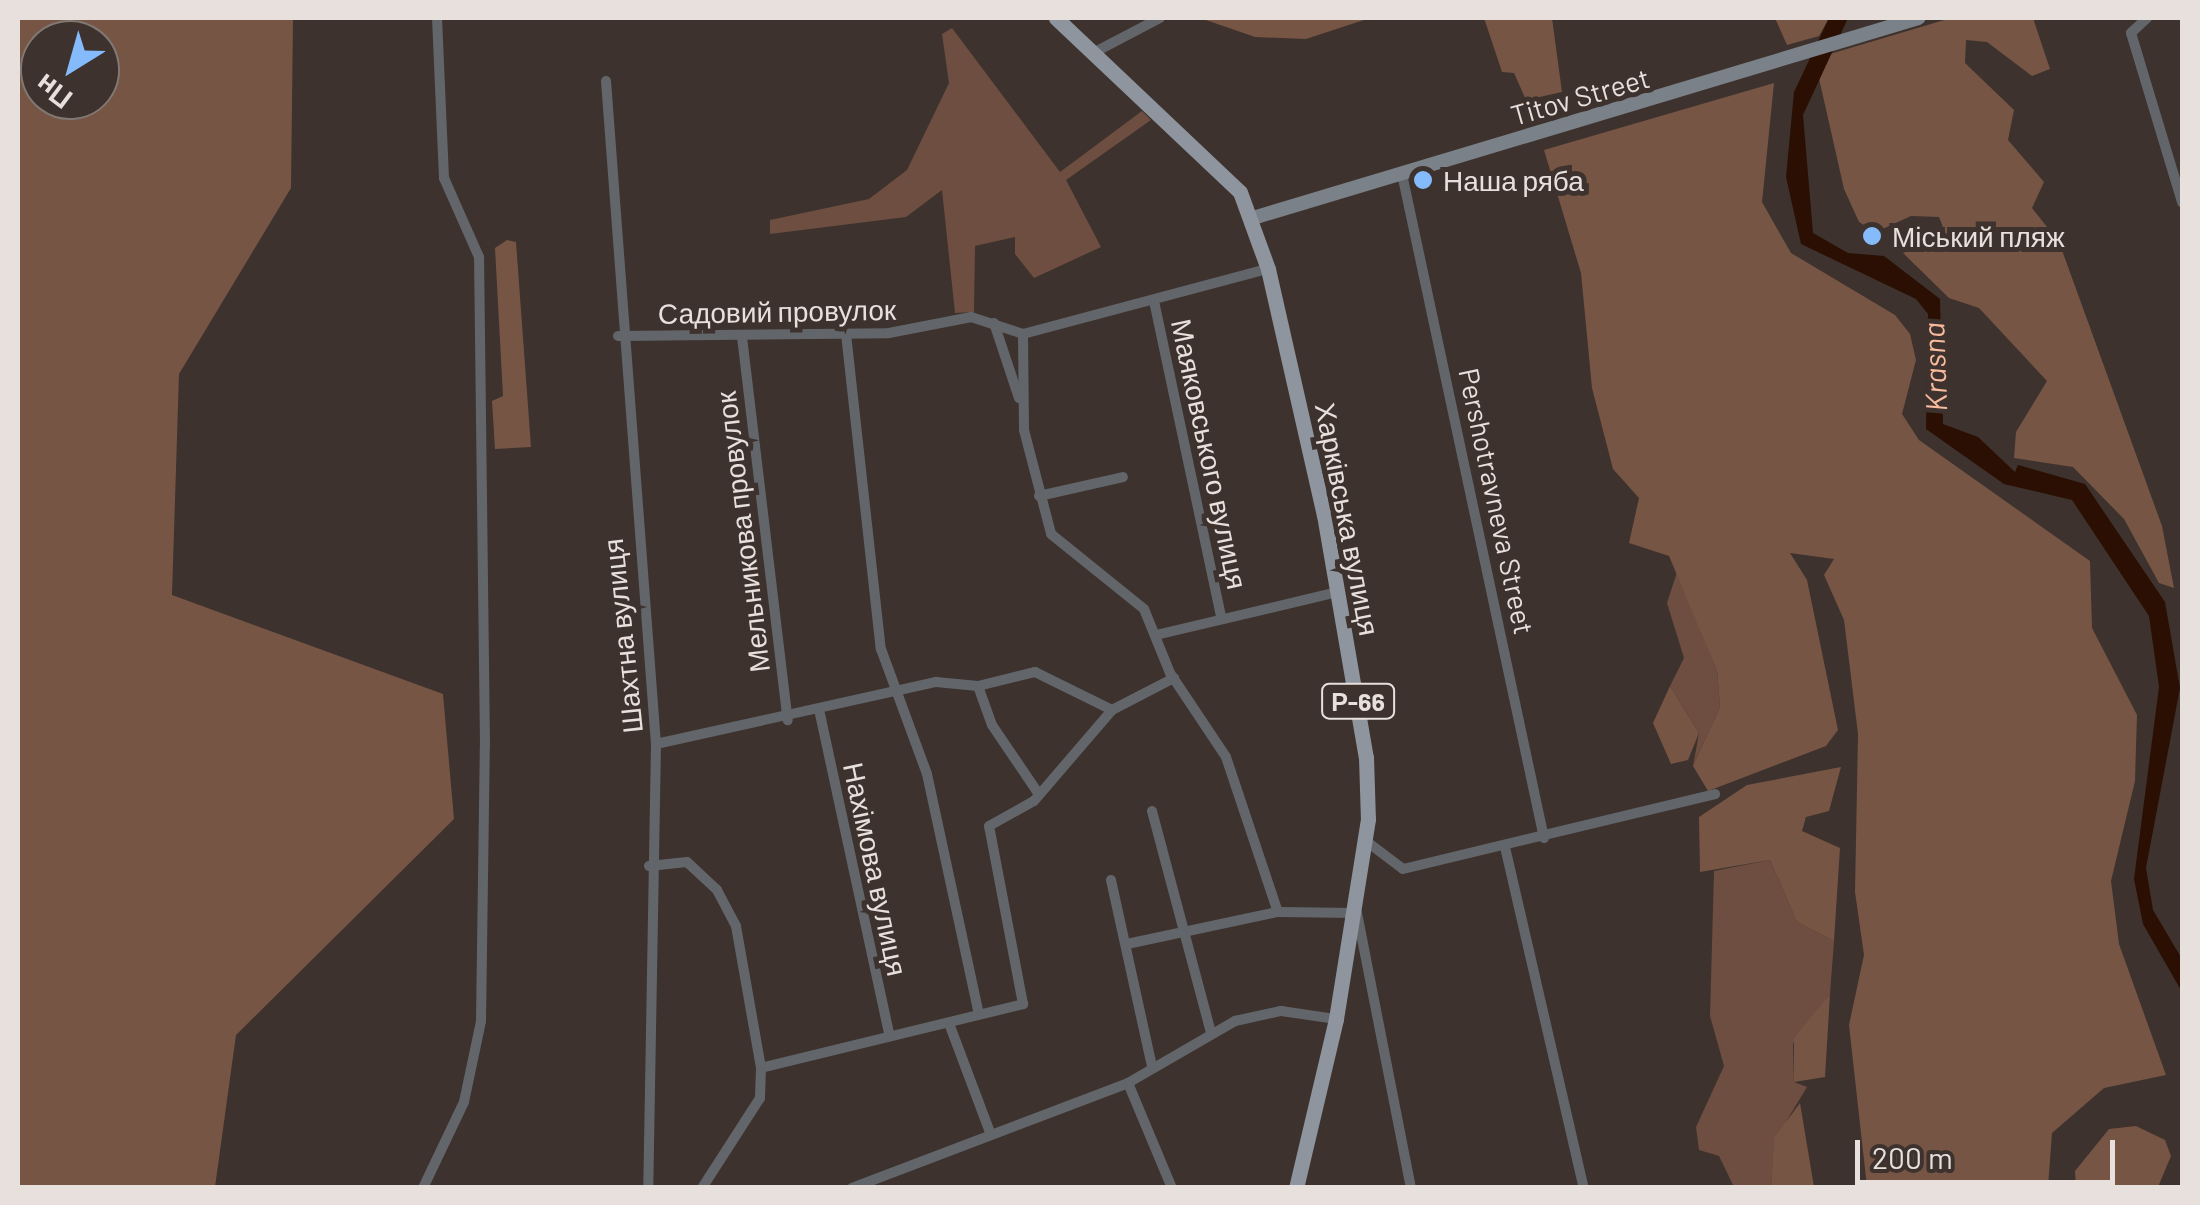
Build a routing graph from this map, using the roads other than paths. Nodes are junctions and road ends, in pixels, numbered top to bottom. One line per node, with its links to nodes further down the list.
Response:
1 (438, 18): 52 (street)
2 (1056, 18): 6 (main road, Р-66)
3 (1160, 18): 6 (street)
4 (1919, 18): 8 (street, Titov Street)
5 (2147, 18): 9 (street)
6 (1094, 52): 10 (main road, Р-66)
7 (606, 80): 16 (street, Шахтна вулиця)
8 (1402, 174): 10 (street, Titov Street); 34 (street, Pershotravneva Street)
9 (2182, 202)
10 (1253, 218): 11 (main road, Харківська вулиця / Р-66)
11 (1268, 269): 12 (street); 21 (main road, Харківська вулиця / Р-66)
12 (1154, 301): 15 (street); 22 (street, Маяковського вулиця)
13 (994, 324): 14 (street, Садовий провулок); 15 (street, Садовий провулок); 18 (street)
14 (846, 334): 17 (street, Садовий провулок); 26 (street)
15 (1023, 334): 18 (street)
16 (618, 336): 17 (street, Садовий провулок); 30 (street, Шахтна вулиця)
17 (742, 337): 29 (street, Мельникова провулок)
18 (1023, 408): 20 (street)
19 (1123, 476): 20 (street)
20 (1039, 496): 23 (street)
21 (1338, 592): 22 (street); 35 (main road, Харківська вулиця / Р-66)
22 (1221, 616): 23 (street)
23 (1156, 635): 24 (street)
24 (1174, 678): 27 (street); 39 (street)
25 (974, 684): 26 (street); 27 (street); 31 (street)
26 (904, 692): 28 (street); 43 (street)
27 (1112, 710): 31 (street)
28 (820, 714): 29 (street); 47 (street, Нахімова вулиця)
29 (788, 720): 30 (street)
30 (656, 744): 37 (street, Шахтна вулиця)
31 (1038, 792): 43 (street)
32 (1715, 794): 34 (street)
33 (1152, 811): 41 (street)
34 (1544, 838): 36 (street)
35 (1366, 842): 36 (street); 40 (main road, Харківська вулиця / Р-66)
36 (1506, 847): 59 (street)
37 (649, 866): 49 (street); 53 (street, Шахтна вулиця)
38 (1111, 880): 42 (street)
39 (1278, 912): 40 (street); 41 (street)
40 (1356, 913): 44 (main road, Харківська вулиця / Р-66); 58 (street)
41 (1180, 930): 42 (street); 46 (street)
42 (1127, 944): 48 (street)
43 (979, 1014): 45 (street)
44 (1336, 1019): 46 (street); 57 (main road, Харківська вулиця / Р-66)
45 (950, 1026): 47 (street); 51 (street)
46 (1211, 1032): 48 (street)
47 (889, 1034): 49 (street)
48 (1152, 1067): 50 (street)
49 (761, 1068): 54 (street)
50 (1128, 1083): 51 (street); 56 (street)
51 (991, 1135): 55 (street)
52 (423, 1188)
53 (648, 1188)
54 (702, 1188)
55 (852, 1188)
56 (1172, 1188)
57 (1296, 1188)
58 (1411, 1188)
59 (1584, 1188)

